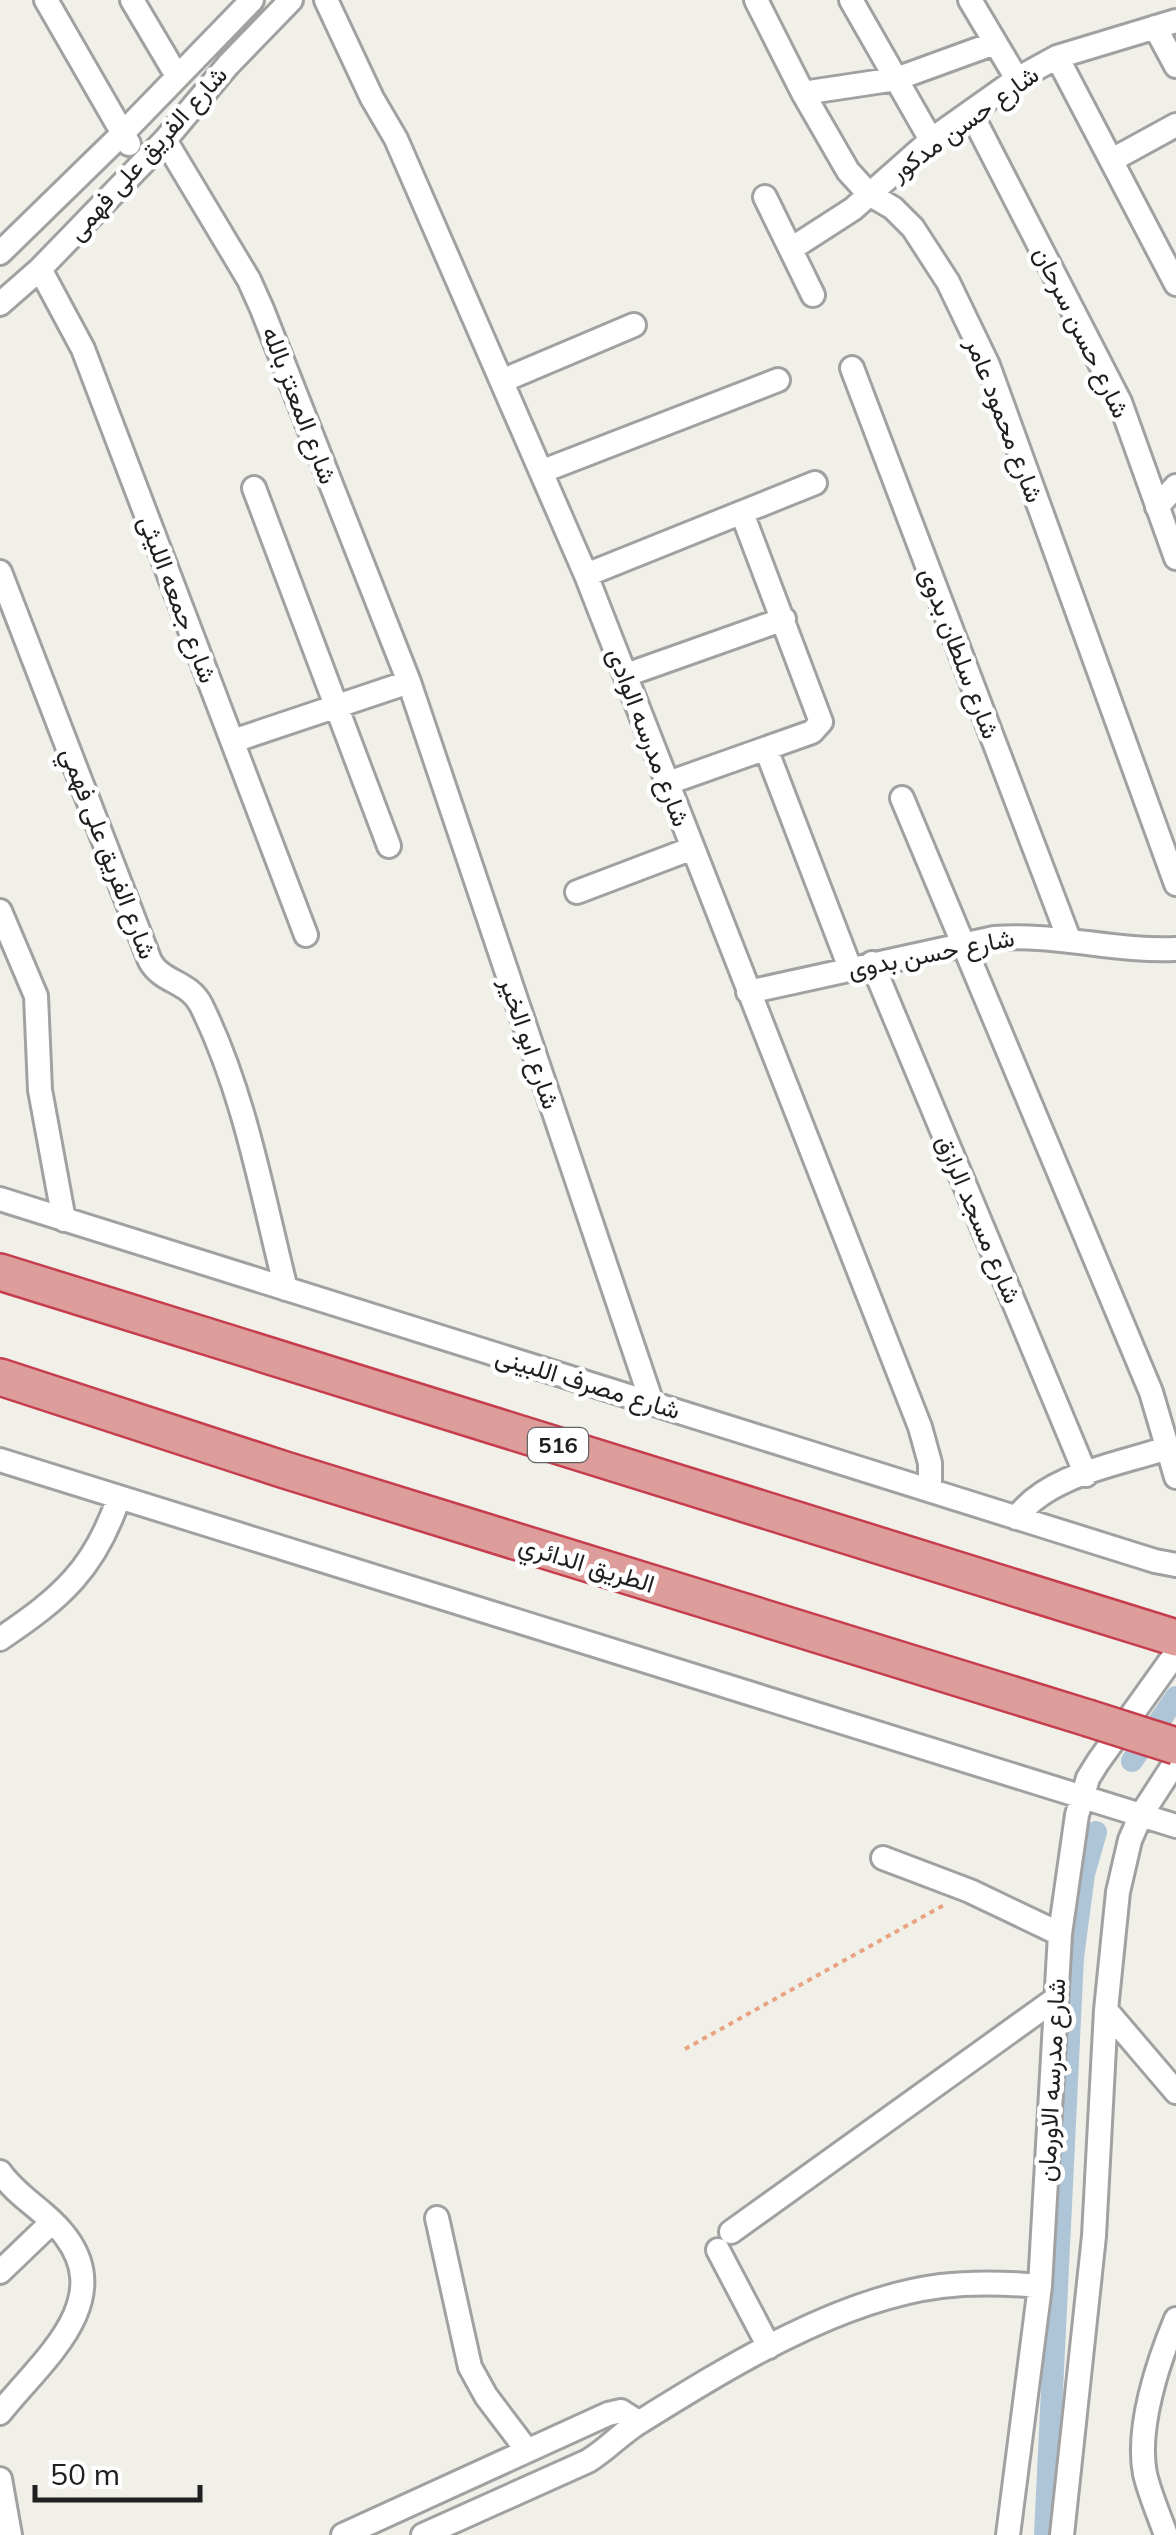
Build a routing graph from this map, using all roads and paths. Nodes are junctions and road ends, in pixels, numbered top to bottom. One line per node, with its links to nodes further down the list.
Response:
1 (46, 0): 19 (street)
2 (132, 0): 13 (street)
3 (252, 0): 13 (street, شارع الفريق على فهمى)
4 (291, 0): 20 (street, شارع الفريق على فهمى)
5 (326, 0): 34 (street, شارع مدرسه الوادى)
6 (756, 0): 16 (street, شارع محمود عامر)
7 (851, 0): 14 (street)
8 (970, 0): 10 (street)
9 (1166, 24): 11 (street, شارع حسن مدكور); 12 (street)
10 (995, 43): 14 (street); 15 (street)
11 (1057, 58): 15 (street, شارع حسن مدكور); 22 (street)
12 (1176, 66)
13 (176, 76): 19 (street, شارع الفريق على فهمى)
14 (896, 79): 16 (street); 21 (street)
15 (1017, 79): 17 (street, شارع حسن مدكور)
16 (803, 93): 24 (street, شارع محمود عامر)
17 (970, 113): 21 (street, شارع حسن مدكور); 40 (street, شارع حسن سرحان)
18 (1176, 125): 22 (street)
19 (123, 134): 23 (street); 27 (street, شارع الفريق على فهمى)
20 (165, 140): 23 (street, شارع الفريق على فهمى); 47 (street, شارع المعتز بالله)
21 (931, 140): 24 (street, شارع حسن مدكور)
22 (1112, 160): 29 (street)
23 (141, 164): 28 (street, شارع الفريق على فهمى)
24 (869, 194): 26 (street, شارع حسن مدكور); 55 (street, شارع محمود عامر)
25 (765, 197): 26 (street)
26 (791, 249): 30 (street)
27 (0, 253)
28 (40, 269): 31 (street, شارع الفريق على فهمى); 49 (street, شارع جمعه الليثى)
29 (1176, 284)
30 (813, 295)
31 (0, 304)
32 (634, 325): 34 (street)
33 (852, 368): 59 (street, شارع سلطان بدوى)
34 (504, 380): 36 (street, شارع مدرسه الوادى)
35 (778, 380): 36 (street)
36 (543, 470): 44 (street, شارع مدرسه الوادى)
37 (815, 484): 41 (street)
38 (1176, 486): 40 (street)
39 (254, 488): 48 (street)
40 (1157, 508): 42 (street, شارع حسن سرحان)
41 (742, 513): 44 (street); 45 (street)
42 (1176, 558)
43 (0, 572): 67 (street, شارع الفريق على فهمي)
44 (586, 575): 46 (street, شارع مدرسه الوادى)
45 (784, 620): 46 (street); 50 (street)
46 (626, 675): 51 (street, شارع مدرسه الوادى)
47 (409, 682): 48 (street); 69 (street, شارع ابو الخير)
48 (336, 707): 49 (street); 53 (street)
49 (233, 741): 58 (street, شارع جمعه الليثى)
50 (766, 749): 51 (street); 62 (street, شارع مسجد الرازق)
51 (668, 783): 54 (street, شارع مدرسه الوادى)
52 (902, 798): 60 (street)
53 (389, 846)
54 (692, 848): 56 (street); 63 (street, شارع مدرسه الوادى)
55 (1176, 884)
56 (576, 892)
57 (0, 911): 65 (street)
58 (306, 935)
59 (1069, 938): 60 (street, شارع حسن بدوى); 61 (street, شارع حسن بدوى)
60 (962, 945): 62 (street, شارع حسن بدوى); 70 (street)
61 (1176, 948)
62 (861, 966): 63 (street, شارع حسن بدوى); 72 (street, شارع مسجد الرازق)
63 (748, 992): 74 (street, شارع مدرسه الوادى)
64 (0, 1199): 65 (street, شارع مصرف اللبينى)
65 (64, 1220): 67 (street, شارع مصرف اللبينى)
66 (0, 1272): 78 (highway, 516)
67 (286, 1289): 69 (street, شارع مصرف اللبينى)
68 (0, 1377): 81 (highway, الطريق الدائري, bridge)
69 (652, 1403): 74 (street, شارع مصرف اللبينى)
70 (1167, 1448): 72 (street); 73 (street)
71 (0, 1460): 75 (street)
72 (1086, 1475): 76 (street)
73 (1176, 1477)
74 (930, 1490): 76 (street, شارع مصرف اللبينى)
75 (118, 1497): 79 (street); 83 (street)
76 (1016, 1518): 77 (street, شارع مصرف اللبينى)
77 (1176, 1565)
78 (1176, 1638)
79 (0, 1639)
80 (1176, 1654): 83 (street, شارع مدرسه الاورمان)
81 (1176, 1746)
82 (1176, 1761): 84 (street, شارع مدرسه الاورمان)
83 (1082, 1796): 84 (street); 88 (street, شارع مدرسه الاورمان)
84 (1141, 1815): 85 (street); 90 (street, شارع مدرسه الاورمان)
85 (1176, 1826)
86 (883, 1858): 87 (street)
87 (970, 1890): 88 (street); 91 (path)
88 (1060, 1934): 89 (street, شارع مدرسه الاورمان)
89 (1054, 2000): 97 (street, شارع مدرسه الاورمان); 99 (street)
90 (1106, 2010): 92 (street); 108 (street, شارع مدرسه الاورمان)
91 (685, 2048)
92 (1176, 2092)
93 (3, 2184): 95 (street)
94 (437, 2218): 102 (street)
95 (51, 2223): 96 (street); 100 (street)
96 (0, 2272)
97 (1040, 2286): 99 (street); 107 (street, شارع مدرسه الاورمان)
98 (1176, 2319): 109 (street)
99 (769, 2347): 101 (street)
100 (0, 2414)
101 (638, 2422): 102 (street); 106 (street)
102 (526, 2449): 105 (street)
103 (0, 2480): 104 (street)
104 (10, 2535)
105 (343, 2535)
106 (423, 2535)
107 (1008, 2535)
108 (1062, 2535)
109 (1166, 2535)

